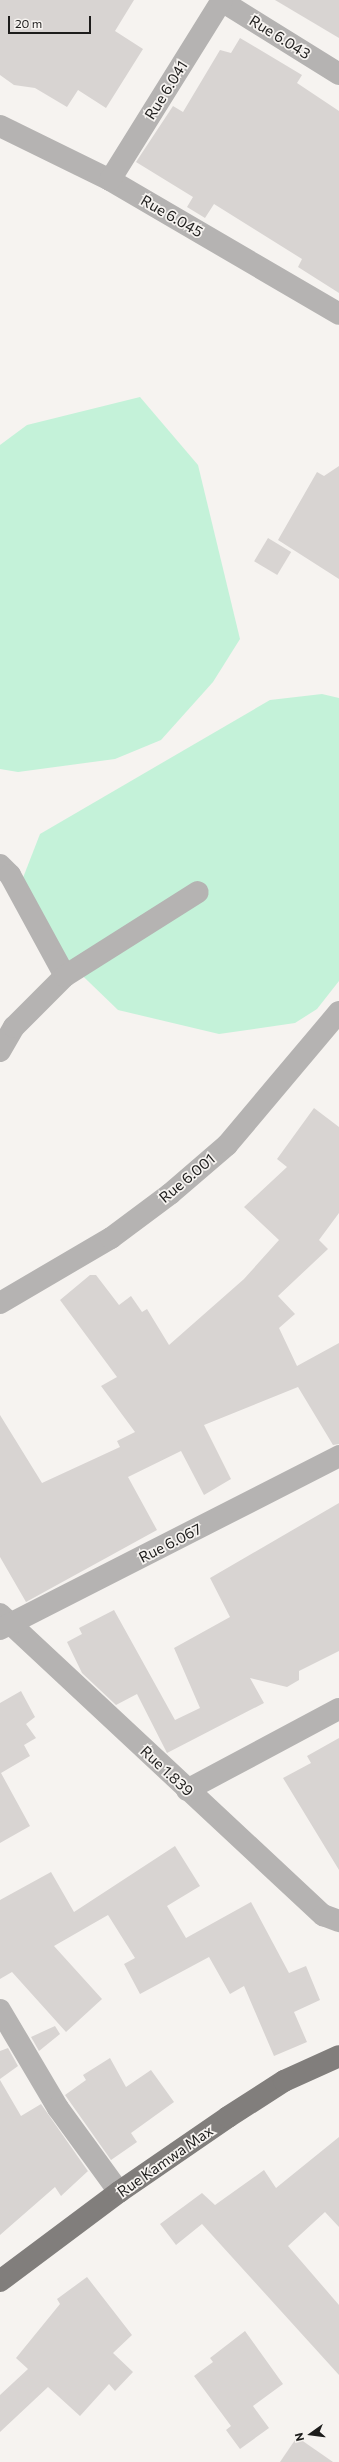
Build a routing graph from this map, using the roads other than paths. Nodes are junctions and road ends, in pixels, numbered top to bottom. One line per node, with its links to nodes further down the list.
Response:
1 (221, 0): 2 (street, Rue 6.043); 4 (street, Rue 6.041)
2 (339, 74)
3 (0, 126): 4 (street, Rue 6.045)
4 (110, 180): 5 (street, Rue 6.045)
5 (339, 314)
6 (0, 865): 8 (street)
7 (198, 892): 8 (street)
8 (65, 976): 10 (street)
9 (339, 1012): 11 (street, Rue 6.001)
10 (0, 1052)
11 (0, 1303)
12 (339, 1456): 13 (street, Rue 6.067)
13 (4, 1622): 15 (street, Rue 1.839)
14 (339, 1710): 15 (street)
15 (187, 1790): 16 (street, Rue 1.839)
16 (339, 1921)
17 (0, 2010): 19 (street)
18 (339, 2056): 19 (main road, Rue Kamwa Max)
19 (119, 2192): 20 (main road, Rue Kamwa Max)
20 (0, 2281)

